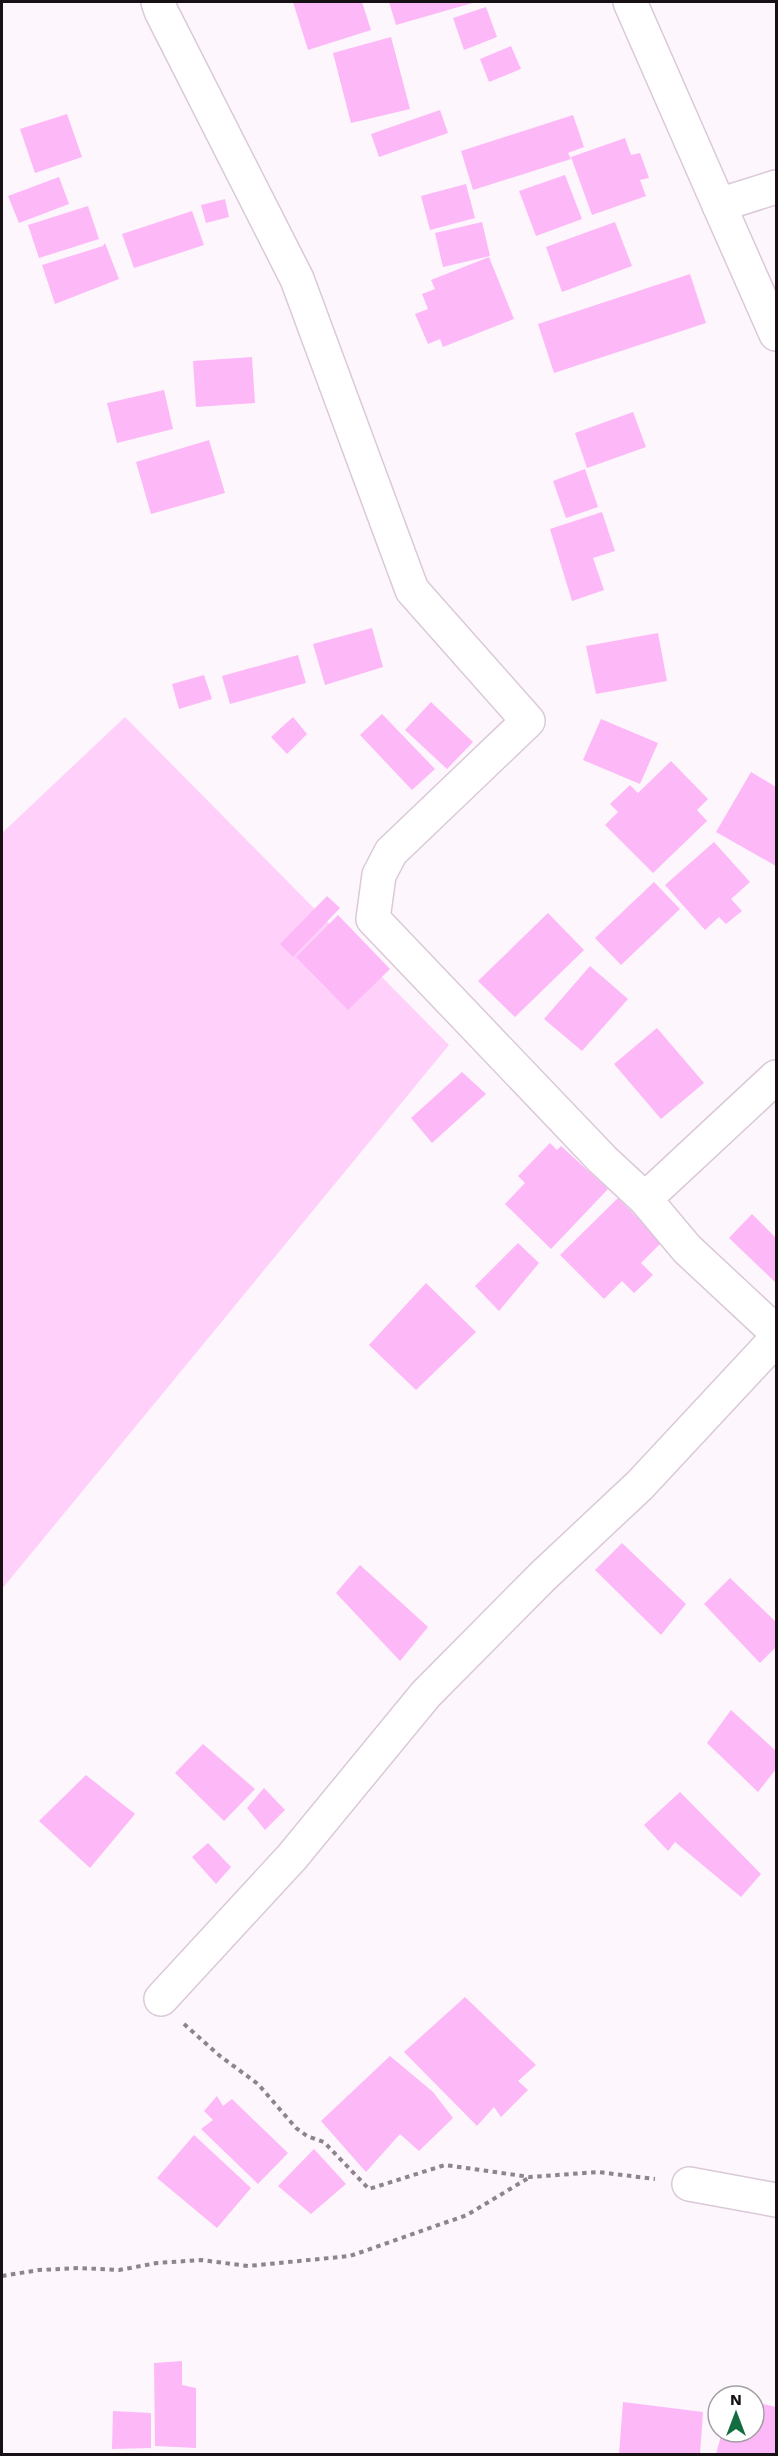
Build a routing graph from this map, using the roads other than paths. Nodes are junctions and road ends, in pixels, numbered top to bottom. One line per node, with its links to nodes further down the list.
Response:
1 (158, 2): 7 (street)
2 (630, 2): 4 (street)
3 (777, 186): 4 (street)
4 (719, 205): 5 (street)
5 (777, 334)
6 (777, 1077): 7 (street)
7 (645, 1199): 8 (street)
8 (777, 1332)
9 (777, 1339): 10 (street)
10 (161, 1999)
11 (688, 2184): 12 (street)
12 (777, 2200)

